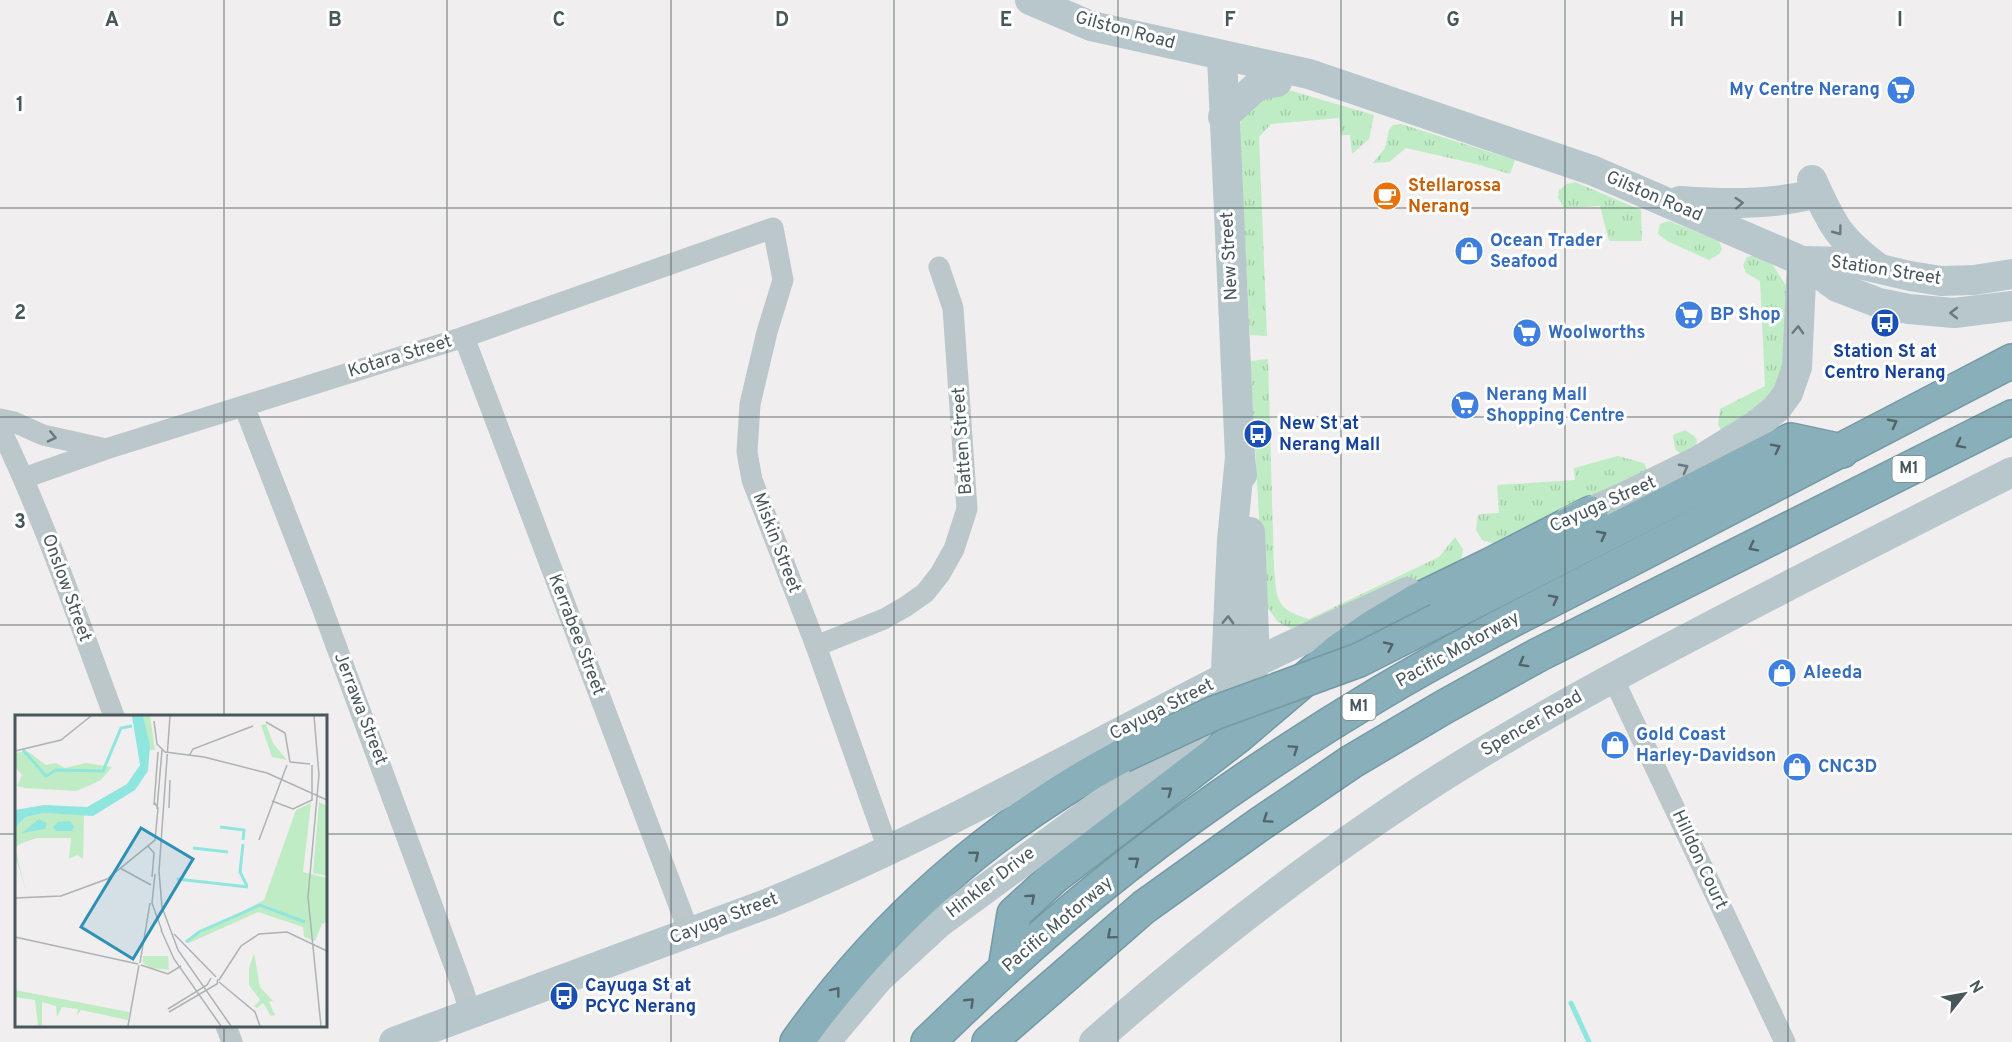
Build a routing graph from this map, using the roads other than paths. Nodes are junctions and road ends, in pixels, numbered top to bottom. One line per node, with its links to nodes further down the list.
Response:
1 (1030, 0): 2 (street, Gilston Road)
2 (1222, 56): 3 (street, Gilston Road); 4 (street, New Street); 5 (street, Gilston Road)
3 (1277, 82): 4 (street); 5 (street, Gilston Road)
4 (1223, 117): 21 (street, New Street)
5 (1503, 140): 6 (street, Gilston Road)
6 (1659, 199): 8 (street, Gilston Road); 10 (street, one-way to 10)
7 (773, 228): 13 (street, Kotara Street); 27 (street, Miskin Street)
8 (1802, 261): 10 (street, Station Street); 12 (street, Station Street, one-way to 8); 24 (street, Cayuga Street, one-way to 8)
9 (939, 267): 27 (street, Batten Street)
10 (1880, 269): 11 (street, Station Street)
11 (2012, 274)
12 (2012, 306)
13 (464, 337): 15 (street, Kotara Street); 34 (street, Kerrabee Street)
14 (2012, 361): 20 (highway, Pacific Motorway / M1, one-way to 14)
15 (244, 406): 19 (street, Kotara Street); 36 (street, Jerrawa Street)
16 (2012, 417): 43 (highway, M1, one-way to 43)
17 (0, 419): 19 (street, one-way to 19)
18 (0, 428): 23 (street, Onslow Street)
19 (106, 449): 23 (street, Kotara Street)
20 (1842, 451): 35 (highway, Pacific Motorway / M1, one-way to 20); 40 (highway, one-way to 20, bridge)
21 (1240, 457): 25 (street, New Street); 29 (street, New Street, one-way to 21)
22 (2012, 472): 30 (street, Spencer Road)
23 (24, 478): 31 (street, Onslow Street)
24 (1591, 513): 26 (street, Cayuga Street); 35 (highway, one-way to 24)
25 (1253, 612): 26 (street); 28 (street, New Street)
26 (1305, 640): 28 (street, Cayuga Street)
27 (816, 646): 33 (street, Miskin Street)
28 (1255, 662): 29 (street, Cayuga Street); 32 (street, Hinkler Drive)
29 (1224, 678): 32 (street, Hinkler Drive); 33 (street, Cayuga Street)
30 (1614, 678): 44 (street, Spencer Road); 45 (street, Hilldon Court)
31 (113, 715)
32 (1177, 748): 41 (street, Hinkler Drive)
33 (888, 849): 34 (street, Cayuga Street)
34 (689, 932): 36 (street, Cayuga Street)
35 (1005, 969): 42 (highway, Pacific Motorway / M1, one-way to 35)
36 (470, 1014): 39 (street, Cayuga Street)
37 (226, 1027): 38 (street)
38 (232, 1042)
39 (394, 1042)
40 (797, 1042)
41 (825, 1042)
42 (928, 1042)
43 (989, 1042)
44 (1094, 1042)
45 (1785, 1042)

